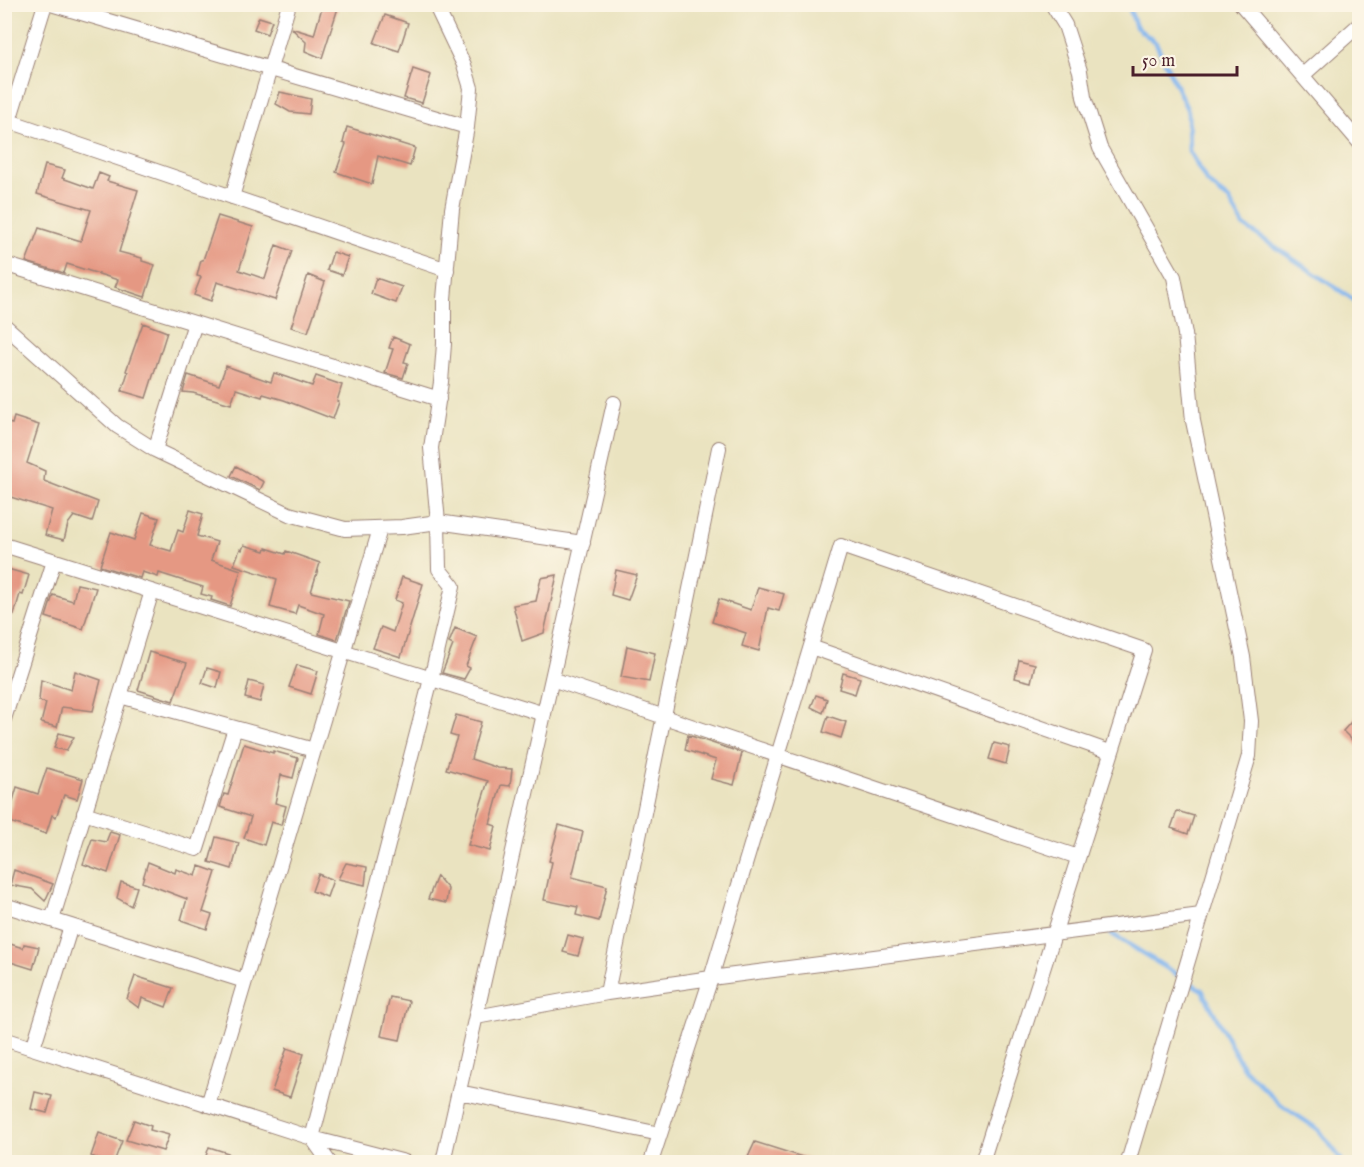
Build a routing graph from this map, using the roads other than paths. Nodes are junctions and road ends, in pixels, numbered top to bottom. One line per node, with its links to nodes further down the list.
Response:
1 (45, 4): 11 (street)
2 (51, 4): 9 (street)
3 (289, 4): 9 (street)
4 (422, 4): 7 (street)
5 (1052, 4): 44 (street)
6 (1241, 4): 10 (street)
7 (436, 7): 12 (street)
8 (1359, 24): 10 (street)
9 (269, 70): 12 (street); 14 (street)
10 (1303, 75): 13 (street)
11 (7, 122): 14 (street)
12 (467, 128): 16 (street)
13 (1359, 142)
14 (232, 197): 16 (street)
15 (4, 264): 17 (street)
16 (447, 270): 19 (street)
17 (195, 323): 19 (street); 22 (street)
18 (4, 325): 22 (street)
19 (439, 399): 23 (street)
20 (614, 403): 25 (street)
21 (719, 448): 35 (street)
22 (155, 450): 24 (street)
23 (438, 522): 24 (street); 25 (street); 31 (street)
24 (380, 529): 30 (street)
25 (583, 543): 32 (street)
26 (4, 545): 27 (street)
27 (54, 561): 28 (street); 36 (street)
28 (152, 591): 30 (street); 33 (street)
29 (811, 647): 39 (street); 39 (street); 40 (street)
30 (344, 651): 31 (street); 38 (street)
31 (431, 679): 34 (street); 57 (street)
32 (552, 679): 34 (street); 35 (street)
33 (120, 696): 37 (street); 41 (street)
34 (544, 714): 51 (street)
35 (663, 717): 40 (street); 50 (street)
36 (4, 719)
37 (235, 728): 38 (street); 41 (street)
38 (314, 750): 49 (street)
39 (1110, 752): 42 (street)
40 (778, 756): 42 (street); 48 (street)
41 (84, 813): 45 (street)
42 (1078, 857): 47 (street)
43 (4, 905): 45 (street)
44 (1202, 915): 47 (street); 63 (street)
45 (52, 920): 46 (street)
46 (71, 926): 49 (street); 53 (street)
47 (1053, 934): 48 (street); 62 (street)
48 (711, 978): 50 (street); 56 (street)
49 (245, 981): 55 (street)
50 (607, 993): 51 (street)
51 (476, 1017): 54 (street)
52 (4, 1039): 53 (street)
53 (33, 1048): 55 (street)
54 (459, 1092): 56 (street); 60 (street)
55 (208, 1105): 57 (street)
56 (660, 1134): 61 (street)
57 (312, 1138): 58 (street); 59 (street)
58 (329, 1162)
59 (405, 1162)
60 (443, 1162)
61 (651, 1162)
62 (982, 1162)
63 (1128, 1162)

